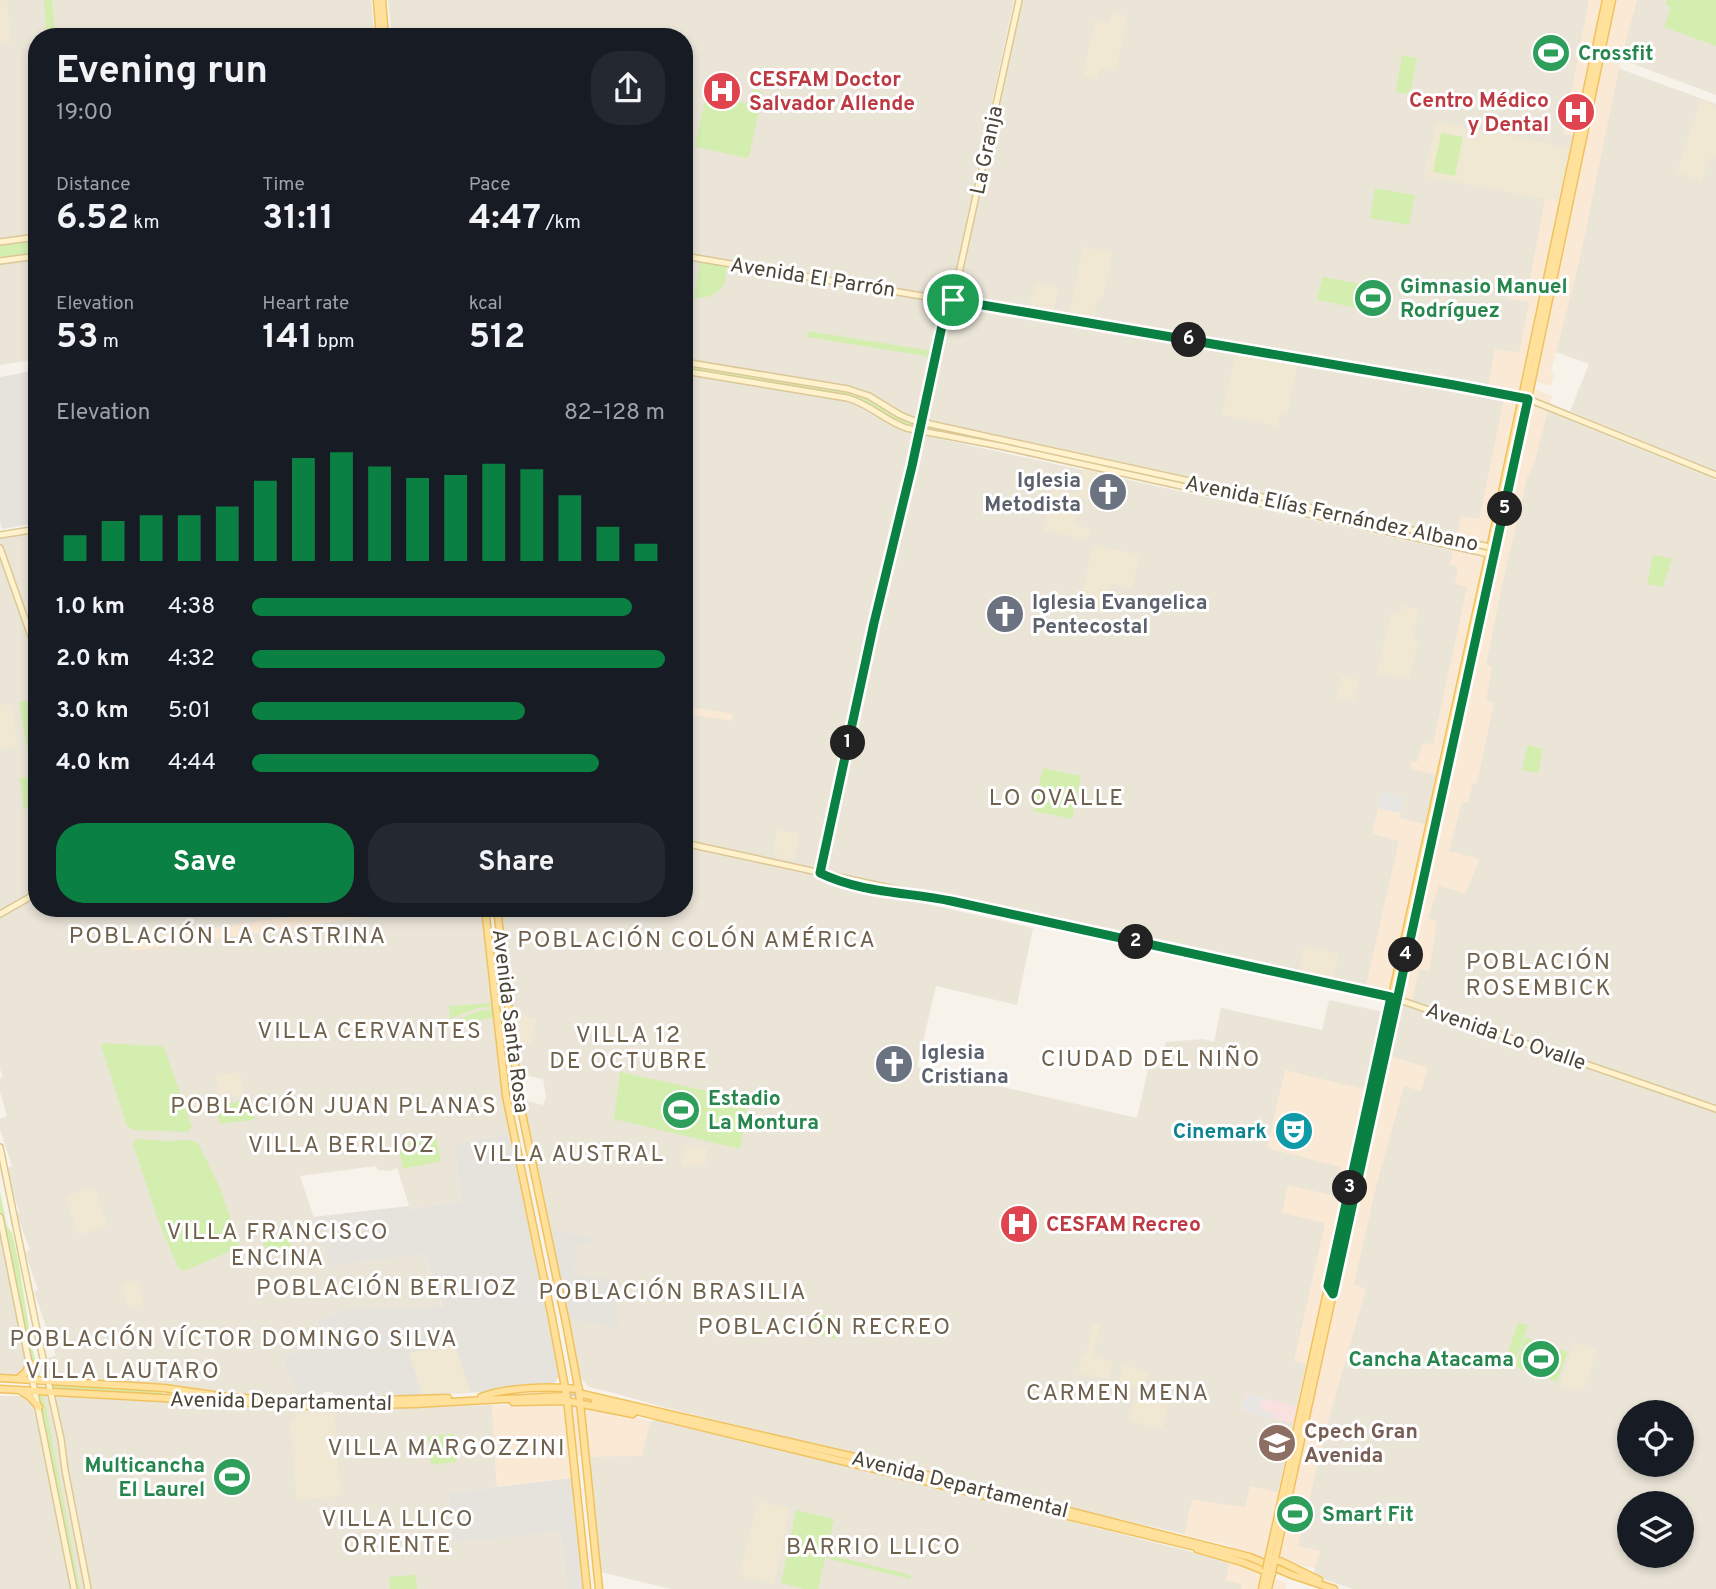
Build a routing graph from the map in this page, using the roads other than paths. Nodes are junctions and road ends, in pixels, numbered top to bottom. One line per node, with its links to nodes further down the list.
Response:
1 (379, 0): 5 (main road)
2 (1019, 0): 11 (main road, La Granja)
3 (1606, 0): 14 (main road)
4 (1612, 0): 14 (main road)
5 (382, 28)
6 (28, 238): 7 (main road)
7 (0, 242)
8 (28, 257): 10 (main road)
9 (693, 257): 11 (main road, Avenida El Parrón)
10 (0, 261)
11 (953, 300): 14 (main road, Avenida El Parrón); 15 (main road, La Granja)
12 (693, 364): 15 (main road, Avenida Elías Fernández Albano)
13 (693, 373): 16 (main road, Avenida Elías Fernández Albano)
14 (1525, 398): 18 (main road, Avenida El Parrón); 22 (main road)
15 (921, 422): 16 (main road, La Granja); 17 (main road, Avenida Elías Fernández Albano)
16 (920, 430): 17 (main road, Avenida Elías Fernández Albano); 25 (main road, La Granja)
17 (1070, 458): 22 (main road, Avenida Elías Fernández Albano)
18 (1716, 475)
19 (28, 530): 20 (main road)
20 (0, 535)
21 (0, 548): 23 (main road)
22 (1491, 551): 30 (main road)
23 (28, 627)
24 (693, 845): 25 (main road, Avenida Lo Ovalle)
25 (820, 873): 30 (main road, Avenida Lo Ovalle)
26 (28, 896): 27 (main road)
27 (0, 912)
28 (486, 917): 46 (main road, Avenida Santa Rosa)
29 (498, 917): 47 (main road, Avenida Santa Rosa)
30 (1394, 998): 31 (main road, Avenida Lo Ovalle); 33 (main road)
31 (1716, 1109)
32 (0, 1147): 41 (main road)
33 (1350, 1204): 35 (main road); 36 (main road)
34 (0, 1217): 37 (main road)
35 (1328, 1286): 36 (main road); 52 (main road)
36 (1333, 1294): 52 (main road)
37 (30, 1363): 39 (main road); 40 (main road)
38 (0, 1378): 39 (main road, Avenida Departamental)
39 (18, 1378): 40 (main road, Avenida Departamental)
40 (34, 1380): 41 (main road, Avenida Departamental); 44 (main road)
41 (48, 1381): 45 (main road); 48 (main road, Avenida Departamental)
42 (0, 1389): 43 (main road, Avenida Departamental)
43 (20, 1390): 44 (main road, Avenida Departamental); 49 (main road)
44 (36, 1391): 45 (main road, Avenida Departamental); 49 (main road)
45 (50, 1392): 48 (main road, Avenida Departamental); 55 (main road)
46 (564, 1394): 47 (main road); 47 (main road); 48 (main road); 48 (main road); 56 (main road, Avenida Santa Rosa)
47 (581, 1396): 50 (main road); 50 (main road); 57 (main road, Avenida Santa Rosa)
48 (484, 1398)
49 (39, 1407): 54 (main road)
50 (651, 1412): 51 (main road, Avenida Departamental)
51 (1183, 1542): 52 (main road); 53 (main road); 60 (main road, Avenida Departamental); 61 (main road, Avenida Departamental)
52 (1272, 1561): 53 (main road, bridge); 62 (main road)
53 (1269, 1572): 58 (main road); 59 (main road)
54 (74, 1589)
55 (88, 1589)
56 (587, 1589)
57 (599, 1589)
58 (1262, 1589)
59 (1268, 1589)
60 (1324, 1589)
61 (1334, 1589)
62 (1340, 1589)

